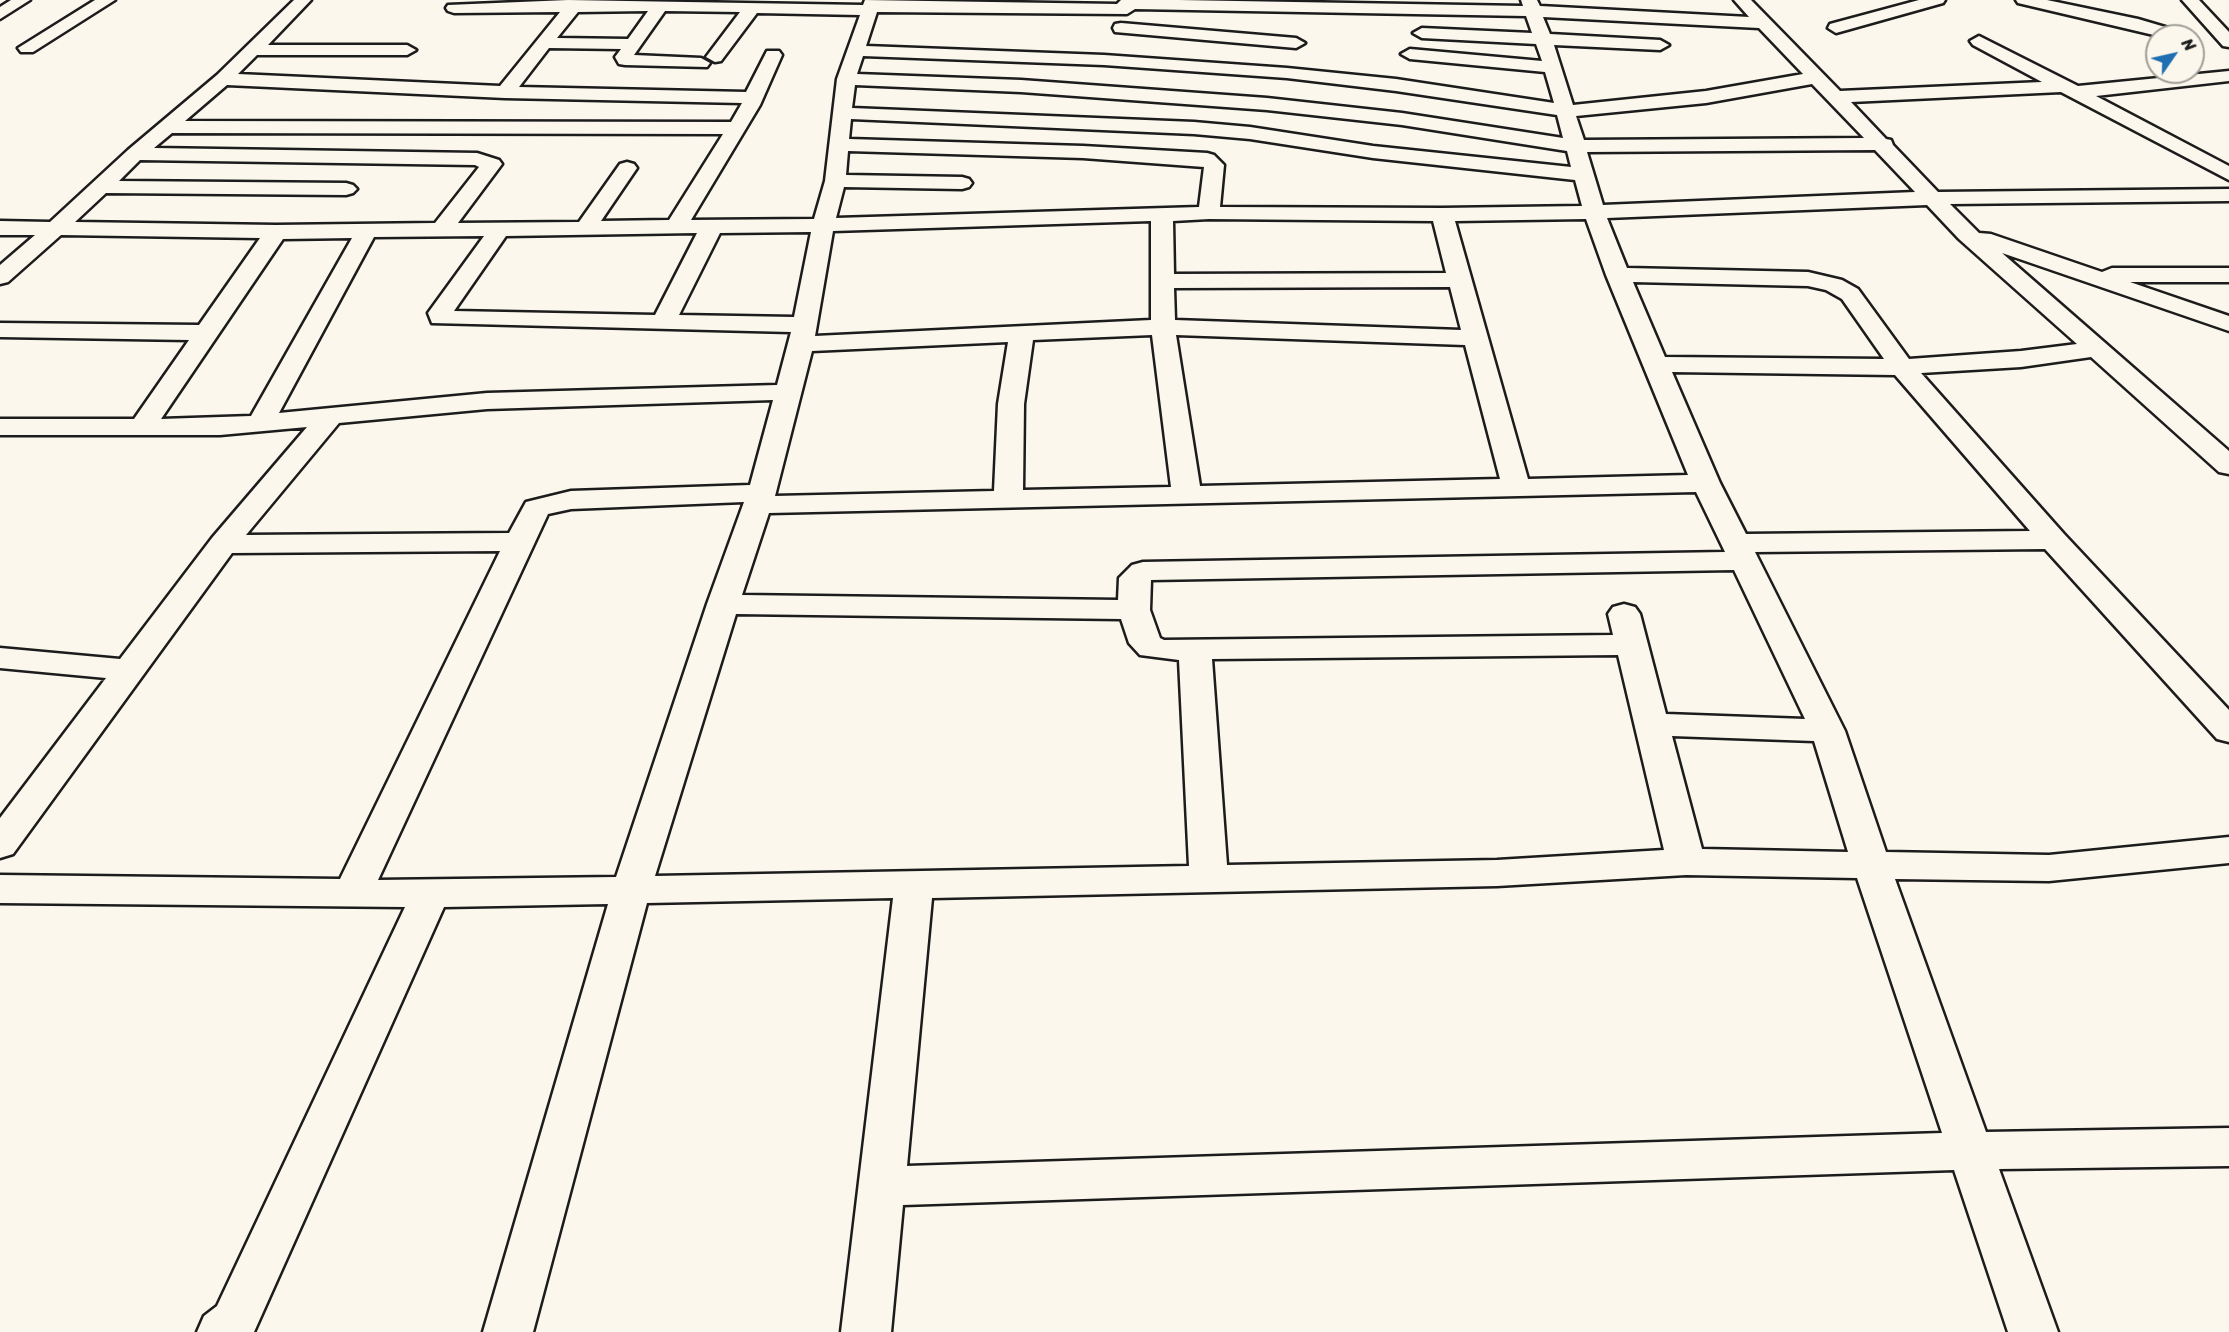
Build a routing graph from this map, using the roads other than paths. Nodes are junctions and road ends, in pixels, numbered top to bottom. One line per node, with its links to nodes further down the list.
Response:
1 (22, 0): 17 (street)
2 (107, 0): 33 (street)
3 (303, 0): 35 (street)
4 (1742, 0): 18 (street)
5 (1937, 0): 20 (street)
6 (2024, 0): 19 (street)
7 (663, 3): 8 (street); 13 (street); 31 (street)
8 (574, 4): 14 (street); 29 (street)
9 (1126, 4): 10 (street); 22 (street); 25 (street)
10 (1202, 4): 11 (street); 23 (street)
11 (1291, 6): 15 (street); 30 (street)
12 (2195, 6): 16 (street); 28 (street)
13 (753, 7): 22 (street); 31 (street)
14 (454, 8)
15 (1413, 10): 21 (street); 24 (street)
16 (2219, 11)
17 (0, 14)
18 (1763, 23): 21 (street); 43 (street)
19 (2145, 26)
20 (1836, 28)
21 (1539, 29): 24 (street); 32 (street); 37 (street); 50 (street)
22 (865, 30): 40 (street); 51 (street); 54 (street)
23 (1197, 33): 25 (street); 30 (street)
24 (1422, 33): 37 (street)
25 (1118, 36): 27 (street); 40 (street)
26 (1979, 41): 46 (street)
27 (1085, 42)
28 (2229, 42)
29 (544, 43): 31 (street); 47 (street)
30 (1296, 43): 41 (street)
31 (633, 44)
32 (1660, 45)
33 (27, 48)
34 (2212, 48): 39 (street)
35 (252, 50): 36 (street); 44 (street)
36 (407, 50)
37 (1410, 54): 45 (street)
38 (773, 55): 49 (street)
39 (2229, 55)
40 (1104, 60): 41 (street)
41 (1287, 73): 45 (street)
42 (2229, 76): 46 (street)
43 (1814, 78): 48 (street); 50 (street)
44 (223, 79): 47 (street); 52 (street)
45 (1396, 85): 50 (street)
46 (2072, 89): 48 (street); 60 (street)
47 (505, 92): 49 (street)
48 (1835, 97): 55 (street)
49 (753, 98): 53 (street)
50 (1566, 111): 58 (street)
51 (1402, 119): 56 (street); 58 (street)
52 (167, 127): 53 (street); 57 (street)
53 (736, 128): 72 (street)
54 (840, 129): 56 (street); 61 (street); 68 (street)
55 (1884, 144): 58 (street); 66 (street)
56 (1373, 152): 58 (street)
57 (135, 154): 63 (street); 77 (street)
58 (1579, 160): 67 (street)
59 (627, 168): 75 (street)
60 (2229, 174)
61 (835, 181): 62 (street); 71 (street)
62 (962, 183)
63 (100, 187): 64 (street); 74 (street)
64 (346, 189)
65 (2229, 195): 66 (street)
66 (1931, 198): 67 (street); 81 (street)
67 (1593, 212): 70 (street); 84 (street)
68 (1209, 213): 69 (street); 70 (street)
69 (1162, 214): 71 (street); 87 (street)
70 (1442, 215): 86 (street)
71 (823, 225): 73 (street); 93 (street)
72 (676, 226): 73 (street); 75 (street)
73 (712, 226): 88 (street)
74 (58, 227): 76 (street); 80 (street); 85 (street)
75 (586, 227): 78 (street)
76 (0, 228)
77 (443, 228): 78 (street); 79 (street)
78 (500, 229): 88 (street)
79 (368, 230): 80 (street); 101 (street)
80 (276, 232): 92 (street)
81 (1967, 234): 82 (street); 96 (street)
82 (2086, 274): 83 (street); 89 (street)
83 (2229, 275)
84 (1618, 276): 97 (street); 98 (street)
85 (0, 277)
86 (1460, 280): 87 (street); 95 (street)
87 (1161, 281): 90 (street)
88 (663, 323): 93 (street)
89 (2229, 324)
90 (1163, 327): 94 (street); 95 (street); 107 (street)
91 (0, 330): 92 (street)
92 (208, 333): 103 (street)
93 (802, 334): 94 (street); 99 (street)
94 (1022, 334): 109 (street)
95 (1475, 338): 106 (street)
96 (2098, 349): 98 (street); 104 (street)
97 (1657, 364): 98 (street); 105 (street)
98 (1902, 367): 110 (street)
99 (789, 392): 100 (street); 108 (street)
100 (329, 418): 101 (street); 112 (street)
101 (260, 423): 103 (street)
102 (0, 427): 103 (street)
103 (142, 427)
104 (2229, 466)
105 (1706, 483): 106 (street); 113 (street)
106 (1516, 487): 107 (street)
107 (1187, 496): 109 (street)
108 (760, 499): 109 (street); 111 (street); 114 (street)
109 (1008, 500)
110 (2053, 540): 113 (street); 121 (street)
111 (520, 542): 112 (street); 130 (street)
112 (223, 544): 118 (street)
113 (1740, 552): 115 (street); 120 (street)
114 (723, 604): 115 (street); 129 (street)
115 (1134, 610): 116 (street)
116 (1194, 651): 119 (street); 126 (street)
117 (0, 658): 118 (street)
118 (128, 670): 122 (street)
119 (1653, 724): 120 (street); 124 (street)
120 (1828, 731): 125 (street)
121 (2229, 731)
122 (0, 845)
123 (2229, 850): 125 (street)
124 (1686, 862): 125 (street); 126 (street)
125 (1872, 867): 133 (street)
126 (1209, 880): 127 (street)
127 (914, 884): 129 (street); 134 (street)
128 (0, 890): 130 (street)
129 (631, 891): 131 (street); 136 (street)
130 (353, 893): 131 (street)
131 (431, 894): 135 (street)
132 (2229, 1147): 133 (street)
133 (1971, 1151): 134 (street); 138 (street)
134 (882, 1186): 137 (street)
135 (222, 1332)
136 (507, 1332)
137 (866, 1332)
138 (2033, 1332)

